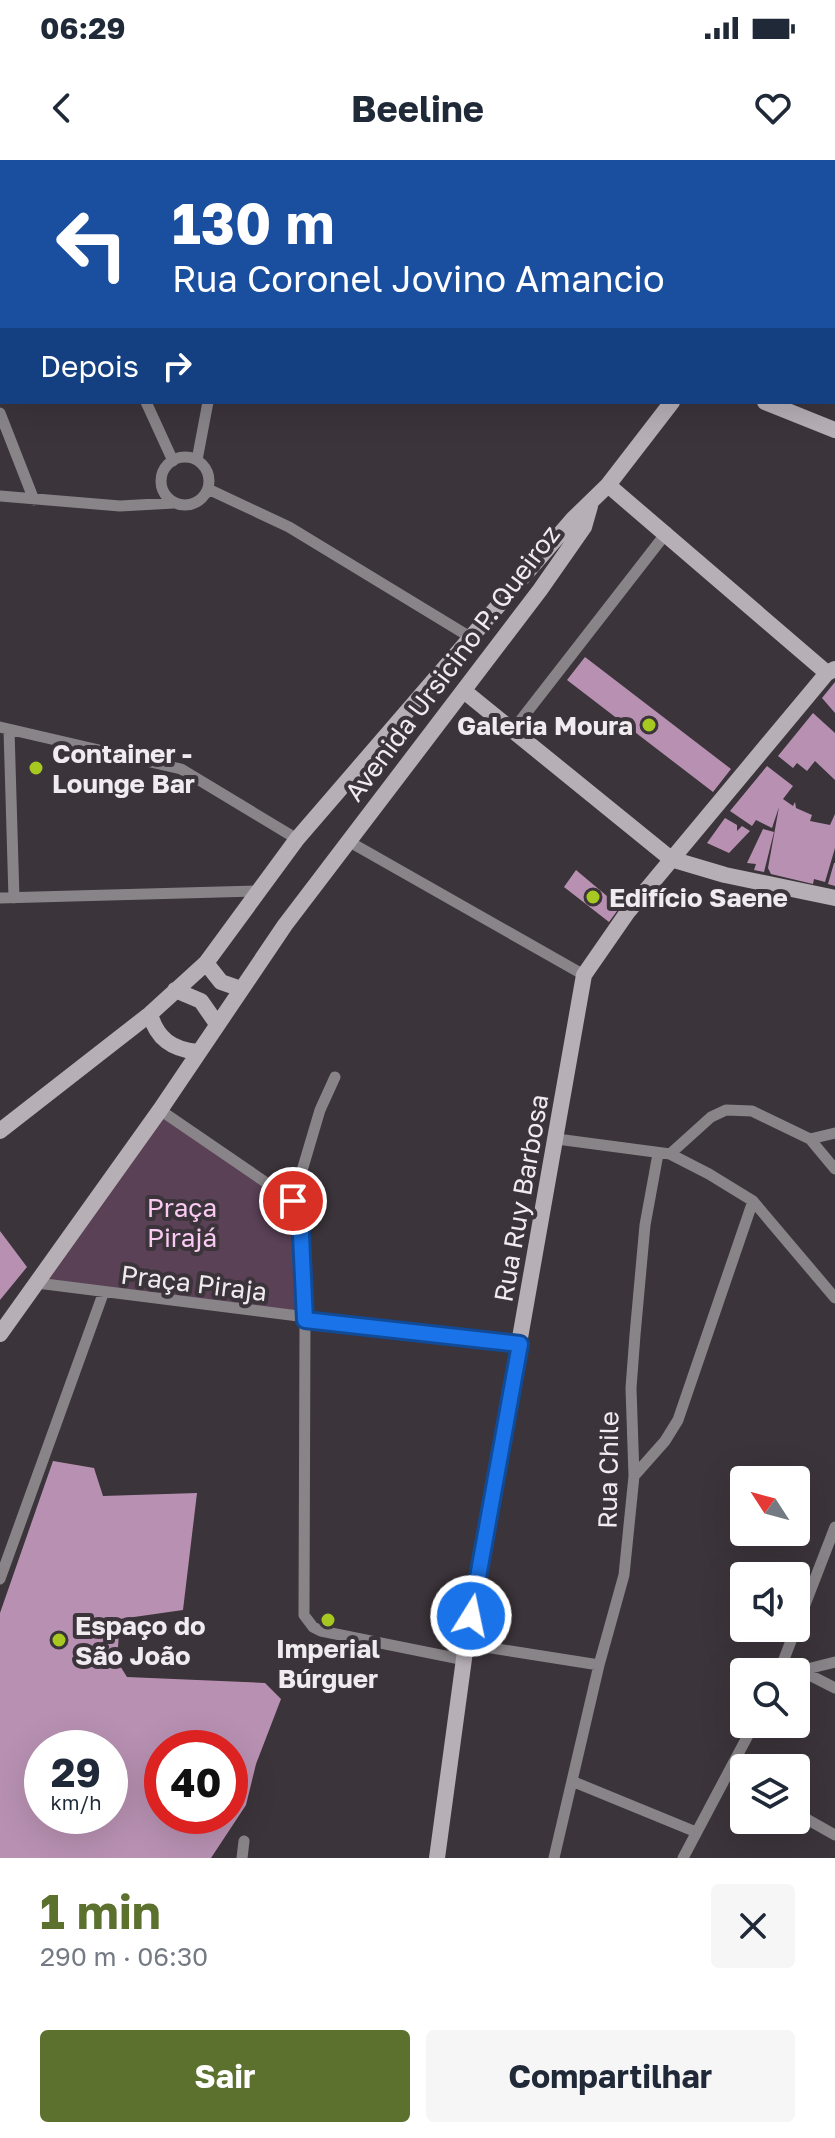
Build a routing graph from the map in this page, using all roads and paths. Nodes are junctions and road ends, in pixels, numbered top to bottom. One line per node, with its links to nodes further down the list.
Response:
1 (147, 404): 8 (street)
2 (208, 404): 7 (street)
3 (670, 404): 9 (main road)
4 (770, 404): 6 (main road)
5 (0, 413): 12 (street)
6 (835, 430)
7 (197, 460): 8 (street); 10 (street)
8 (173, 461): 13 (street)
9 (608, 485): 14 (main road); 15 (main road)
10 (208, 489): 13 (street); 16 (street)
11 (0, 496): 12 (street)
12 (34, 500): 13 (street)
13 (174, 503)
14 (590, 506): 16 (main road, Avenida Ursicino P. Queiroz); 18 (main road, Avenida Ursicino P. Queiroz)
15 (667, 532): 17 (main road); 20 (street)
16 (470, 637): 21 (main road, Avenida Ursicino P. Queiroz)
17 (831, 671): 23 (main road, Rua Ruy Barbosa)
18 (464, 691): 20 (main road); 22 (main road, Avenida Ursicino P. Queiroz)
19 (4, 728): 21 (street); 26 (street)
20 (513, 730): 23 (main road)
21 (297, 839): 24 (main road, Avenida Ursicino P. Queiroz)
22 (348, 841): 29 (street); 30 (main road, Avenida Ursicino P. Queiroz)
23 (671, 859): 27 (main road); 29 (main road, Rua Ruy Barbosa)
24 (259, 891): 26 (street); 28 (main road, Avenida Ursicino P. Queiroz)
25 (0, 898): 26 (street)
26 (14, 898)
27 (835, 898)
28 (206, 963): 30 (main road); 31 (main road, Avenida Ursicino P. Queiroz)
29 (584, 975): 39 (main road, Rua Ruy Barbosa)
30 (241, 989): 33 (main road, Avenida Ursicino P. Queiroz)
31 (175, 990): 32 (main road, Avenida Ursicino P. Queiroz); 33 (main road)
32 (156, 1008): 34 (main road); 37 (main road, Avenida Ursicino P. Queiroz)
33 (217, 1024): 34 (main road, Avenida Ursicino P. Queiroz)
34 (197, 1052): 36 (main road, Avenida Ursicino P. Queiroz)
35 (335, 1077): 44 (street)
36 (160, 1110): 44 (street); 46 (main road, Avenida Ursicino P. Queiroz)
37 (0, 1131)
38 (835, 1133): 40 (street)
39 (557, 1139): 42 (street); 51 (main road, Rua Ruy Barbosa)
40 (810, 1139): 42 (street); 43 (street)
41 (835, 1149): 43 (street)
42 (664, 1154): 45 (street); 52 (street, Rua Chile)
43 (833, 1166)
44 (293, 1201): 49 (street, Praça Piraja)
45 (753, 1201): 48 (street); 52 (street)
46 (37, 1283): 47 (street, Praça Piraja); 50 (main road, Avenida Ursicino P. Queiroz)
47 (103, 1294): 49 (street, Praça Piraja); 54 (street)
48 (835, 1298)
49 (305, 1320): 51 (street); 55 (street)
50 (0, 1334)
51 (520, 1344): 55 (main road, Rua Ruy Barbosa)
52 (634, 1476): 58 (street, Rua Chile)
53 (835, 1527): 56 (street)
54 (0, 1579)
55 (466, 1652): 58 (street); 70 (main road, Rua Ruy Barbosa)
56 (785, 1658)
57 (835, 1662): 59 (street)
58 (599, 1665): 64 (street, Rua Chile)
59 (810, 1668)
60 (810, 1674): 61 (street)
61 (835, 1688)
62 (747, 1738): 63 (street)
63 (729, 1774): 66 (street)
64 (574, 1782): 66 (street); 71 (street, Rua Chile)
65 (810, 1821): 67 (street)
66 (696, 1832): 72 (street)
67 (835, 1835)
68 (244, 1841): 69 (street)
69 (242, 1858)
70 (437, 1858)
71 (554, 1858)
72 (683, 1858)

